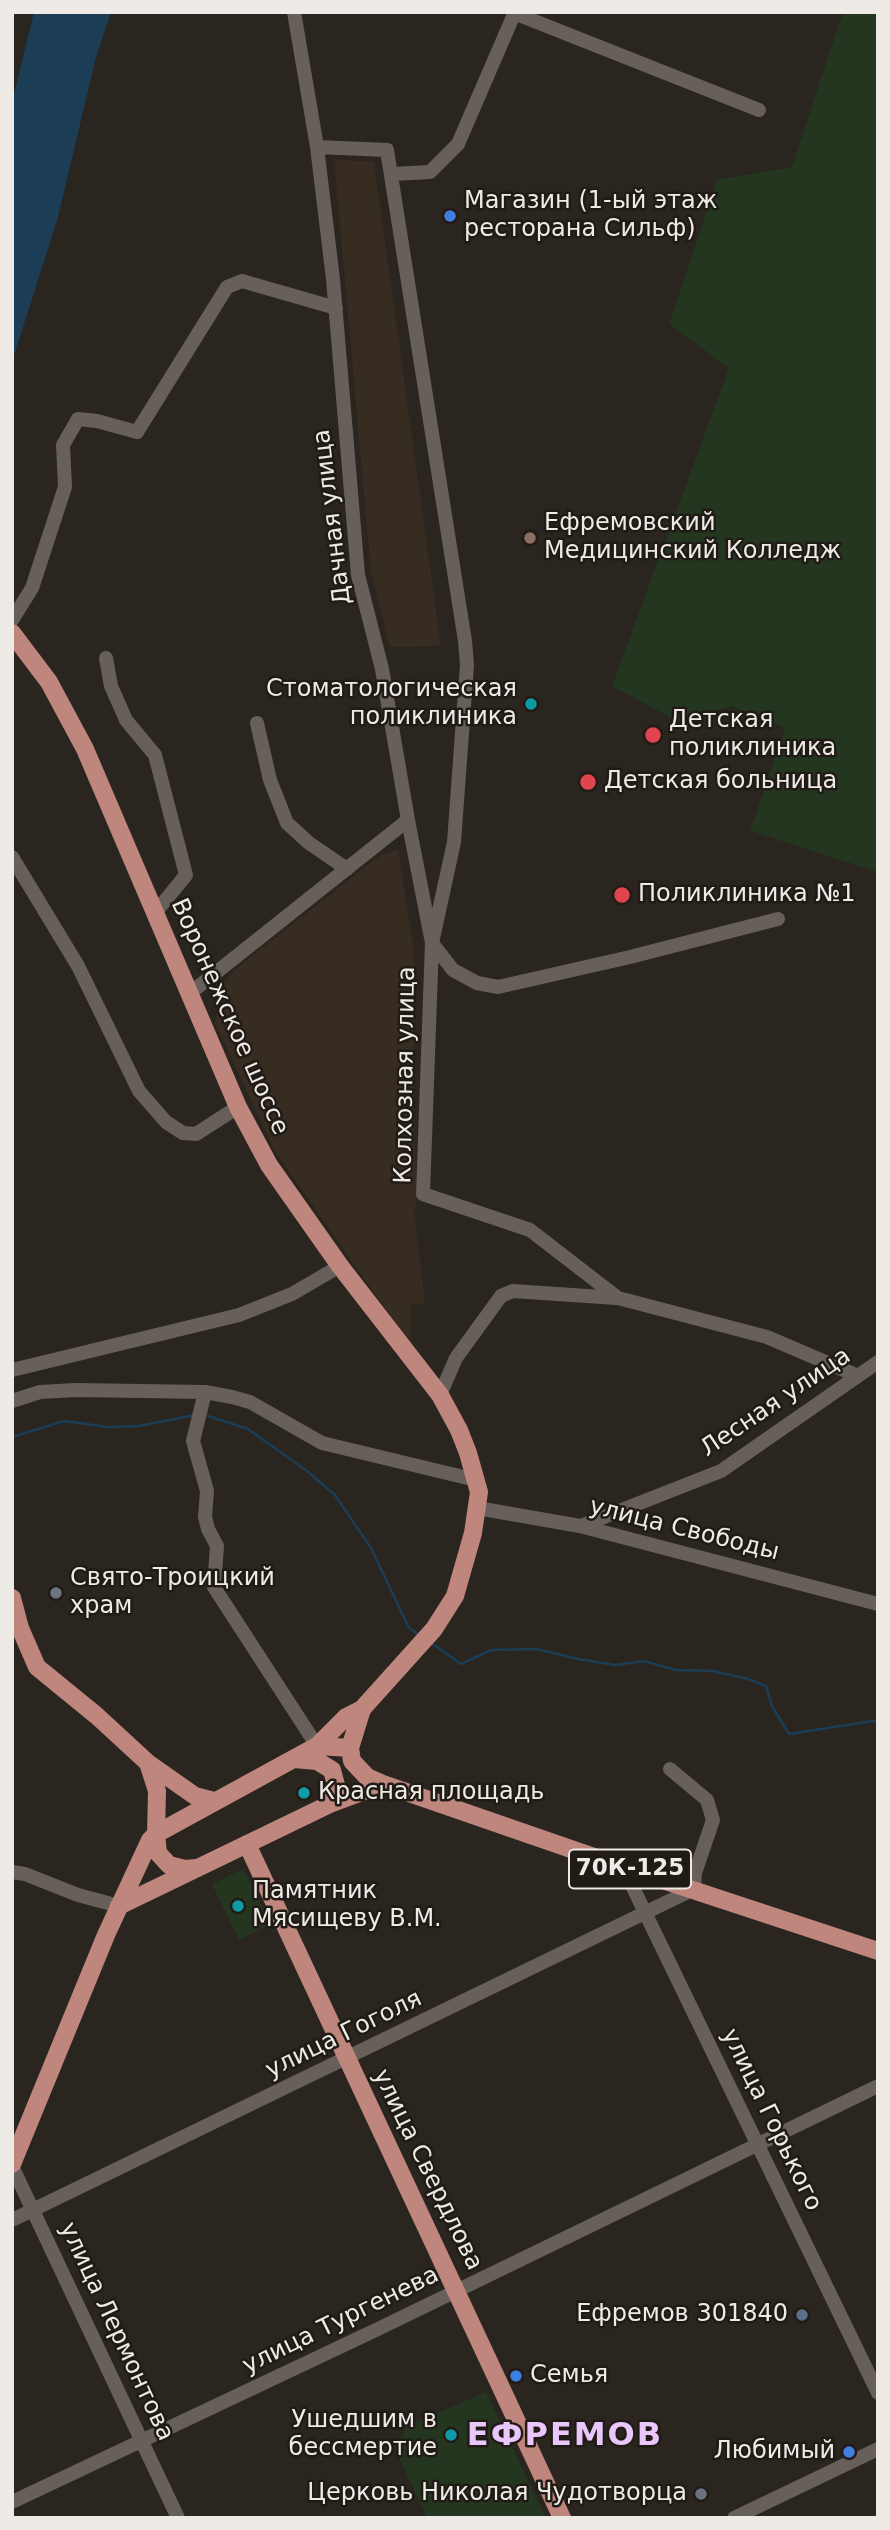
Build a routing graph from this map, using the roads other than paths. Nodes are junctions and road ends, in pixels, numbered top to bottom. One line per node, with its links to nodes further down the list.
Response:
1 (294, 12): 4 (street, Дачная улица)
2 (514, 13): 3 (street); 5 (street)
3 (759, 110)
4 (317, 147): 5 (street); 6 (street, Дачная улица)
5 (392, 174): 16 (street)
6 (336, 308): 7 (street); 11 (street, Дачная улица)
7 (12, 620)
8 (12, 633): 14 (main road, Воронежское шоссе)
9 (107, 658): 14 (street)
10 (257, 723): 13 (street)
11 (408, 820): 13 (street); 16 (street, Колхозная улица)
12 (12, 857): 18 (street)
13 (347, 869): 17 (street)
14 (155, 913): 17 (main road, Воронежское шоссе)
15 (778, 919): 16 (street)
16 (432, 943): 20 (street, Колхозная улица)
17 (189, 994): 18 (main road, Воронежское шоссе)
18 (238, 1107): 19 (main road, Воронежское шоссе)
19 (340, 1266): 22 (street); 25 (main road, Воронежское шоссе)
20 (618, 1298): 23 (street, Колхозная улица); 25 (street)
21 (878, 1362): 23 (street, Лесная улица)
22 (12, 1370)
23 (858, 1376): 29 (street, Лесная улица)
24 (205, 1392): 26 (street); 27 (street); 33 (street)
25 (440, 1395): 27 (main road, Воронежское шоссе)
26 (12, 1401)
27 (476, 1480): 28 (main road, Воронежское шоссе)
28 (477, 1508): 29 (street, улица Свободы); 32 (main road, Воронежское шоссе)
29 (580, 1526): 31 (street, улица Свободы)
30 (12, 1598): 36 (main road)
31 (878, 1604)
32 (363, 1707): 33 (main road); 34 (main road)
33 (317, 1746): 34 (main road); 35 (main road)
34 (350, 1748): 37 (main road)
35 (294, 1759): 40 (main road); 41 (main road)
36 (148, 1763): 40 (main road); 42 (main road)
37 (356, 1767): 39 (main road); 41 (main road)
38 (670, 1769): 47 (street)
39 (383, 1784): 41 (main road); 44 (main road, 70К-125)
40 (214, 1801): 42 (main road)
41 (332, 1803): 43 (main road)
42 (156, 1834): 45 (main road); 48 (main road)
43 (247, 1844): 45 (main road); 51 (main road, улица Свердлова)
44 (623, 1867): 47 (main road, 70К-125); 49 (street, улица Горького)
45 (199, 1868): 48 (main road)
46 (12, 1872): 48 (street)
47 (694, 1889): 49 (street, улица Гоголя); 50 (main road, 70К-125)
48 (120, 1906): 54 (main road)
49 (646, 1913): 51 (street, улица Гоголя); 53 (street, улица Горького)
50 (878, 1951)
51 (346, 2059): 55 (street, улица Гоголя); 57 (main road, улица Свердлова)
52 (878, 2086): 53 (street, улица Тургенева)
53 (757, 2145): 57 (street, улица Тургенева); 58 (street, улица Горького)
54 (12, 2165): 55 (street, улица Лермонтова)
55 (33, 2210): 56 (street, улица Гоголя); 59 (street, улица Лермонтова)
56 (12, 2220)
57 (457, 2291): 59 (street, улица Тургенева); 63 (main road, улица Свердлова)
58 (878, 2393)
59 (143, 2441): 61 (street, улица Тургенева); 62 (street, улица Лермонтова)
60 (878, 2449): 64 (street)
61 (12, 2502)
62 (178, 2518)
63 (562, 2518)
64 (734, 2518)

